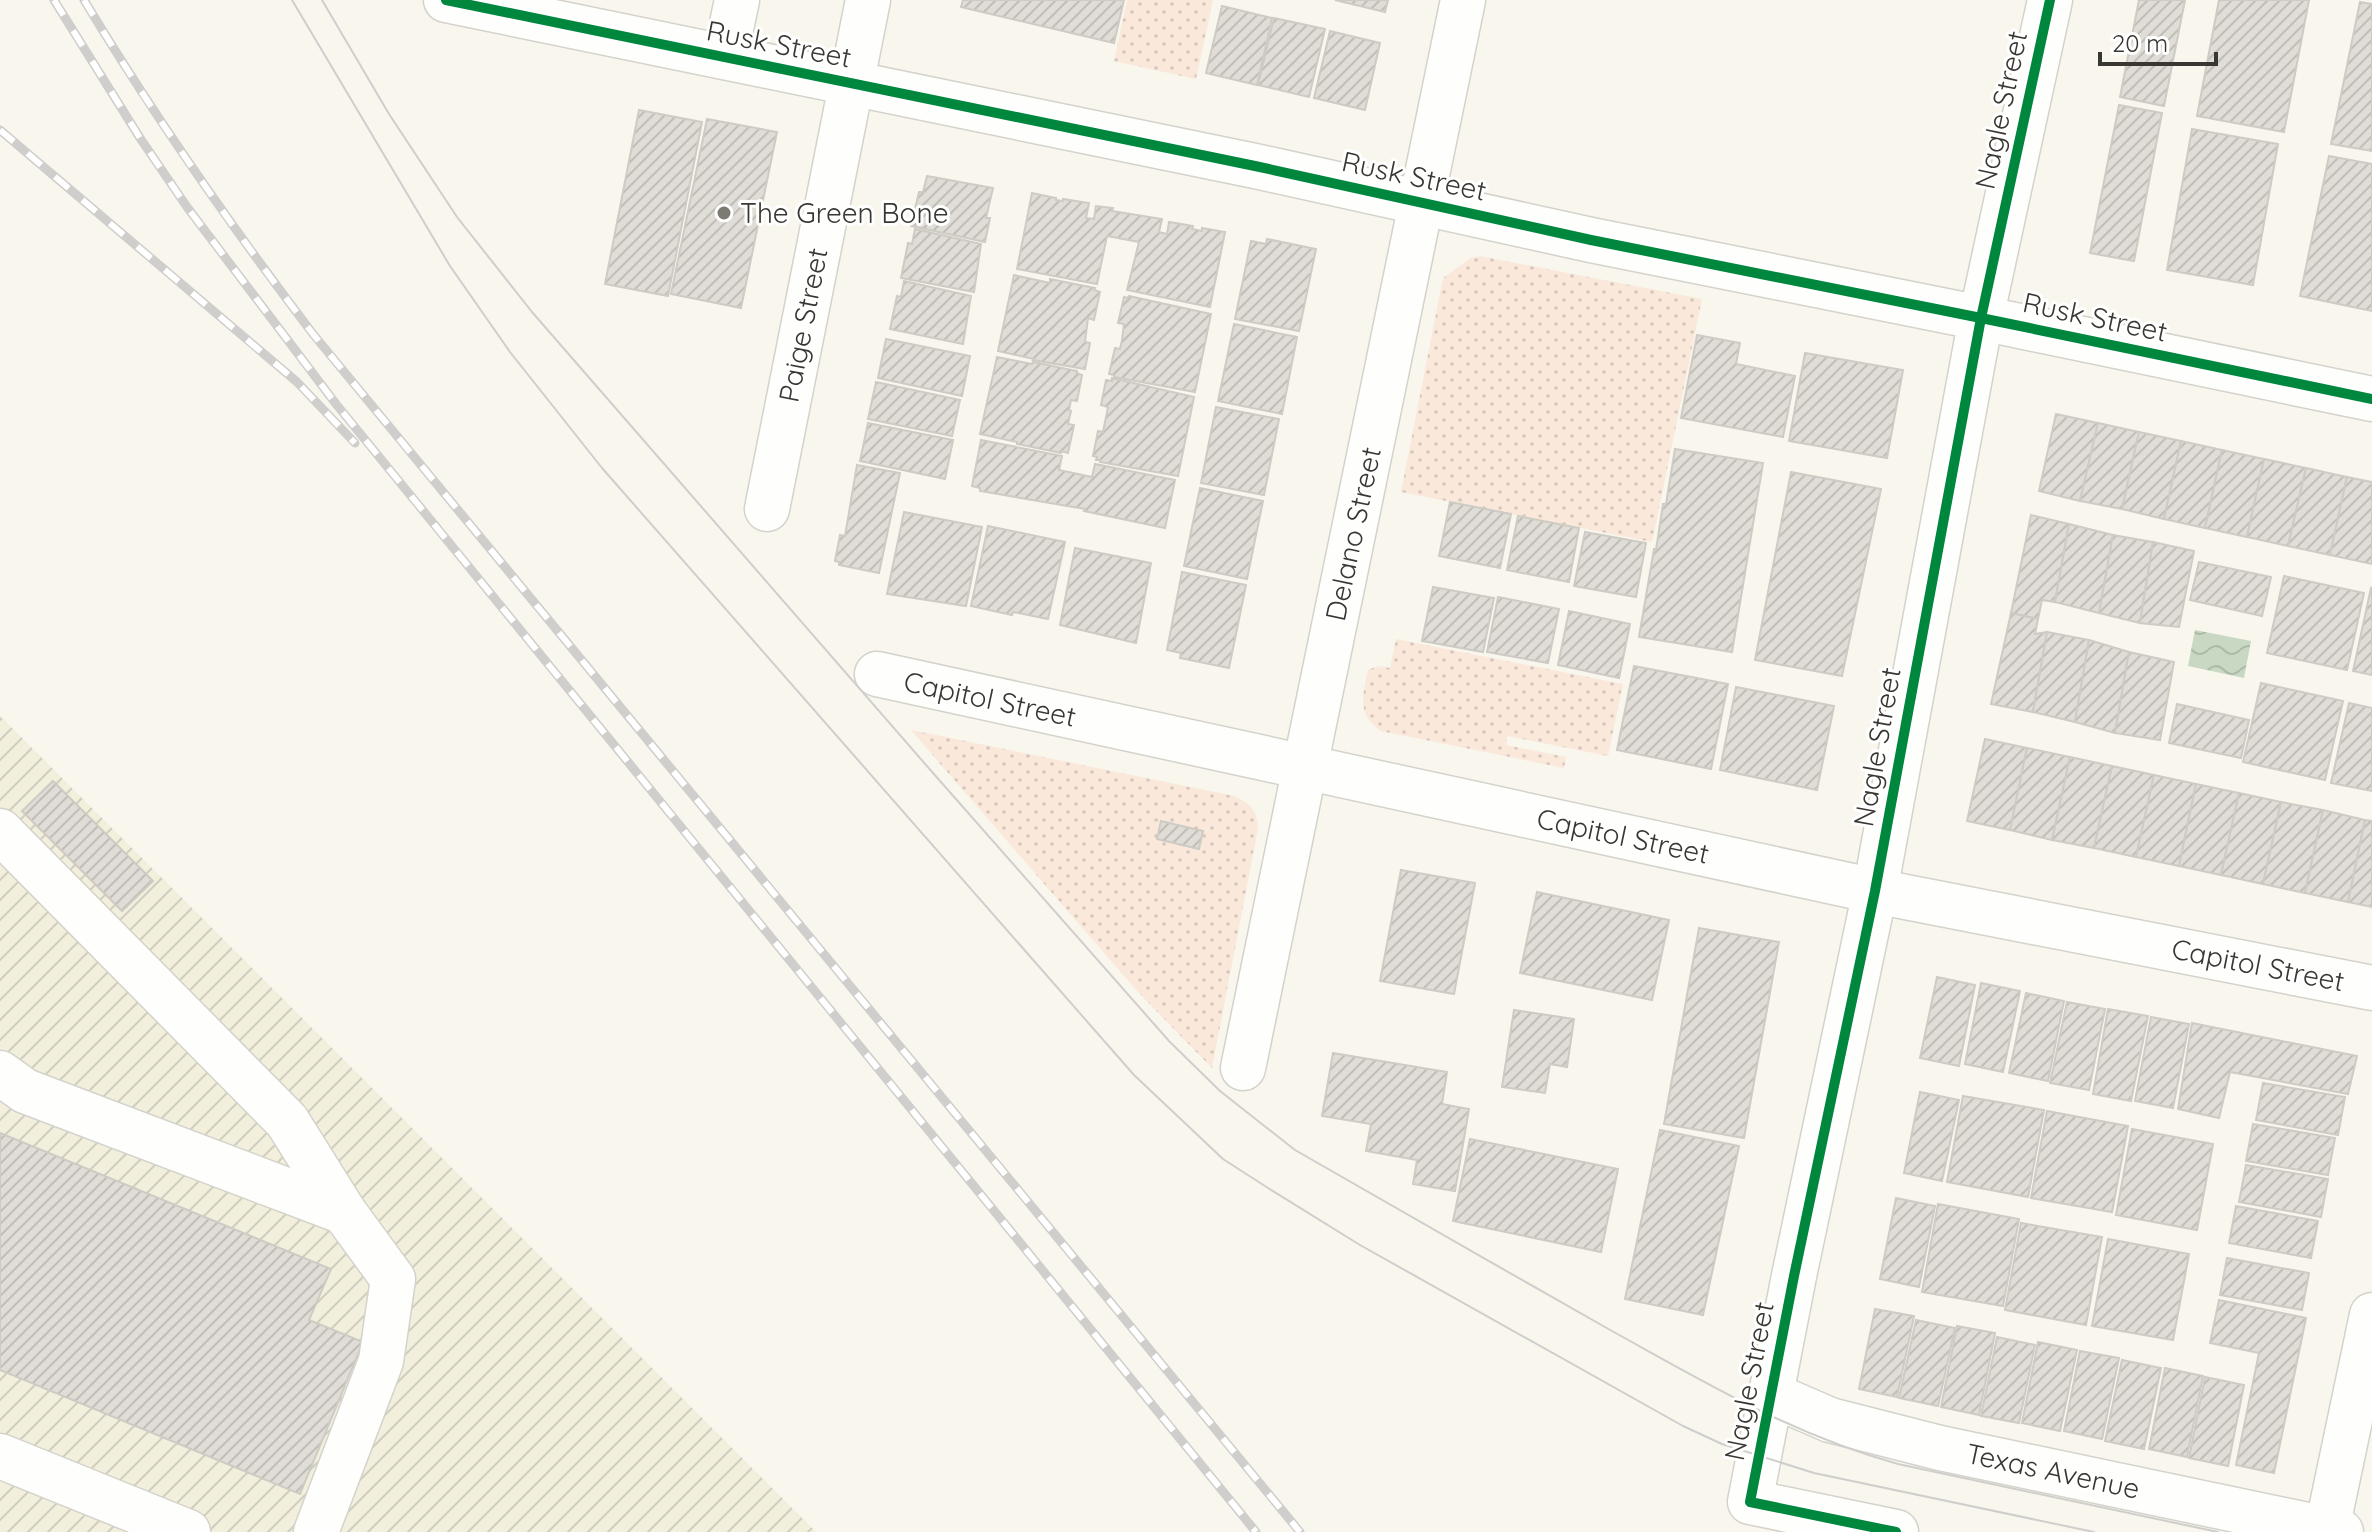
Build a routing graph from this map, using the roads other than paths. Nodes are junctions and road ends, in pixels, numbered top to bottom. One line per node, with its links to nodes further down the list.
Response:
1 (446, 0): 6 (street, Rusk Street)
2 (737, 0): 6 (street)
3 (868, 0): 7 (street, Paige Street)
4 (1463, 0): 8 (street, Delano Street)
5 (2050, 0): 9 (street, Nagle Street)
6 (725, 57): 7 (street, Rusk Street)
7 (851, 82): 8 (street, Rusk Street); 11 (street, Paige Street)
8 (1421, 202): 9 (street, Rusk Street); 13 (street, Delano Street)
9 (1981, 318): 10 (street, Rusk Street); 15 (street, Nagle Street)
10 (2372, 399)
11 (767, 509)
12 (877, 674): 13 (street, Capitol Street)
13 (1304, 767): 15 (street, Capitol Street); 17 (street, Delano Street)
14 (0, 831): 19 (street)
15 (1875, 891): 16 (street, Capitol Street); 21 (street, Nagle Street)
16 (2372, 988)
17 (1243, 1068)
18 (0, 1073): 19 (street)
19 (344, 1212): 25 (street)
20 (2372, 1315): 23 (street)
21 (1770, 1394): 23 (street, Texas Avenue); 26 (street, Nagle Street)
22 (0, 1456): 24 (street)
23 (2334, 1530)
24 (188, 1532)
25 (316, 1532)
26 (1896, 1532)

